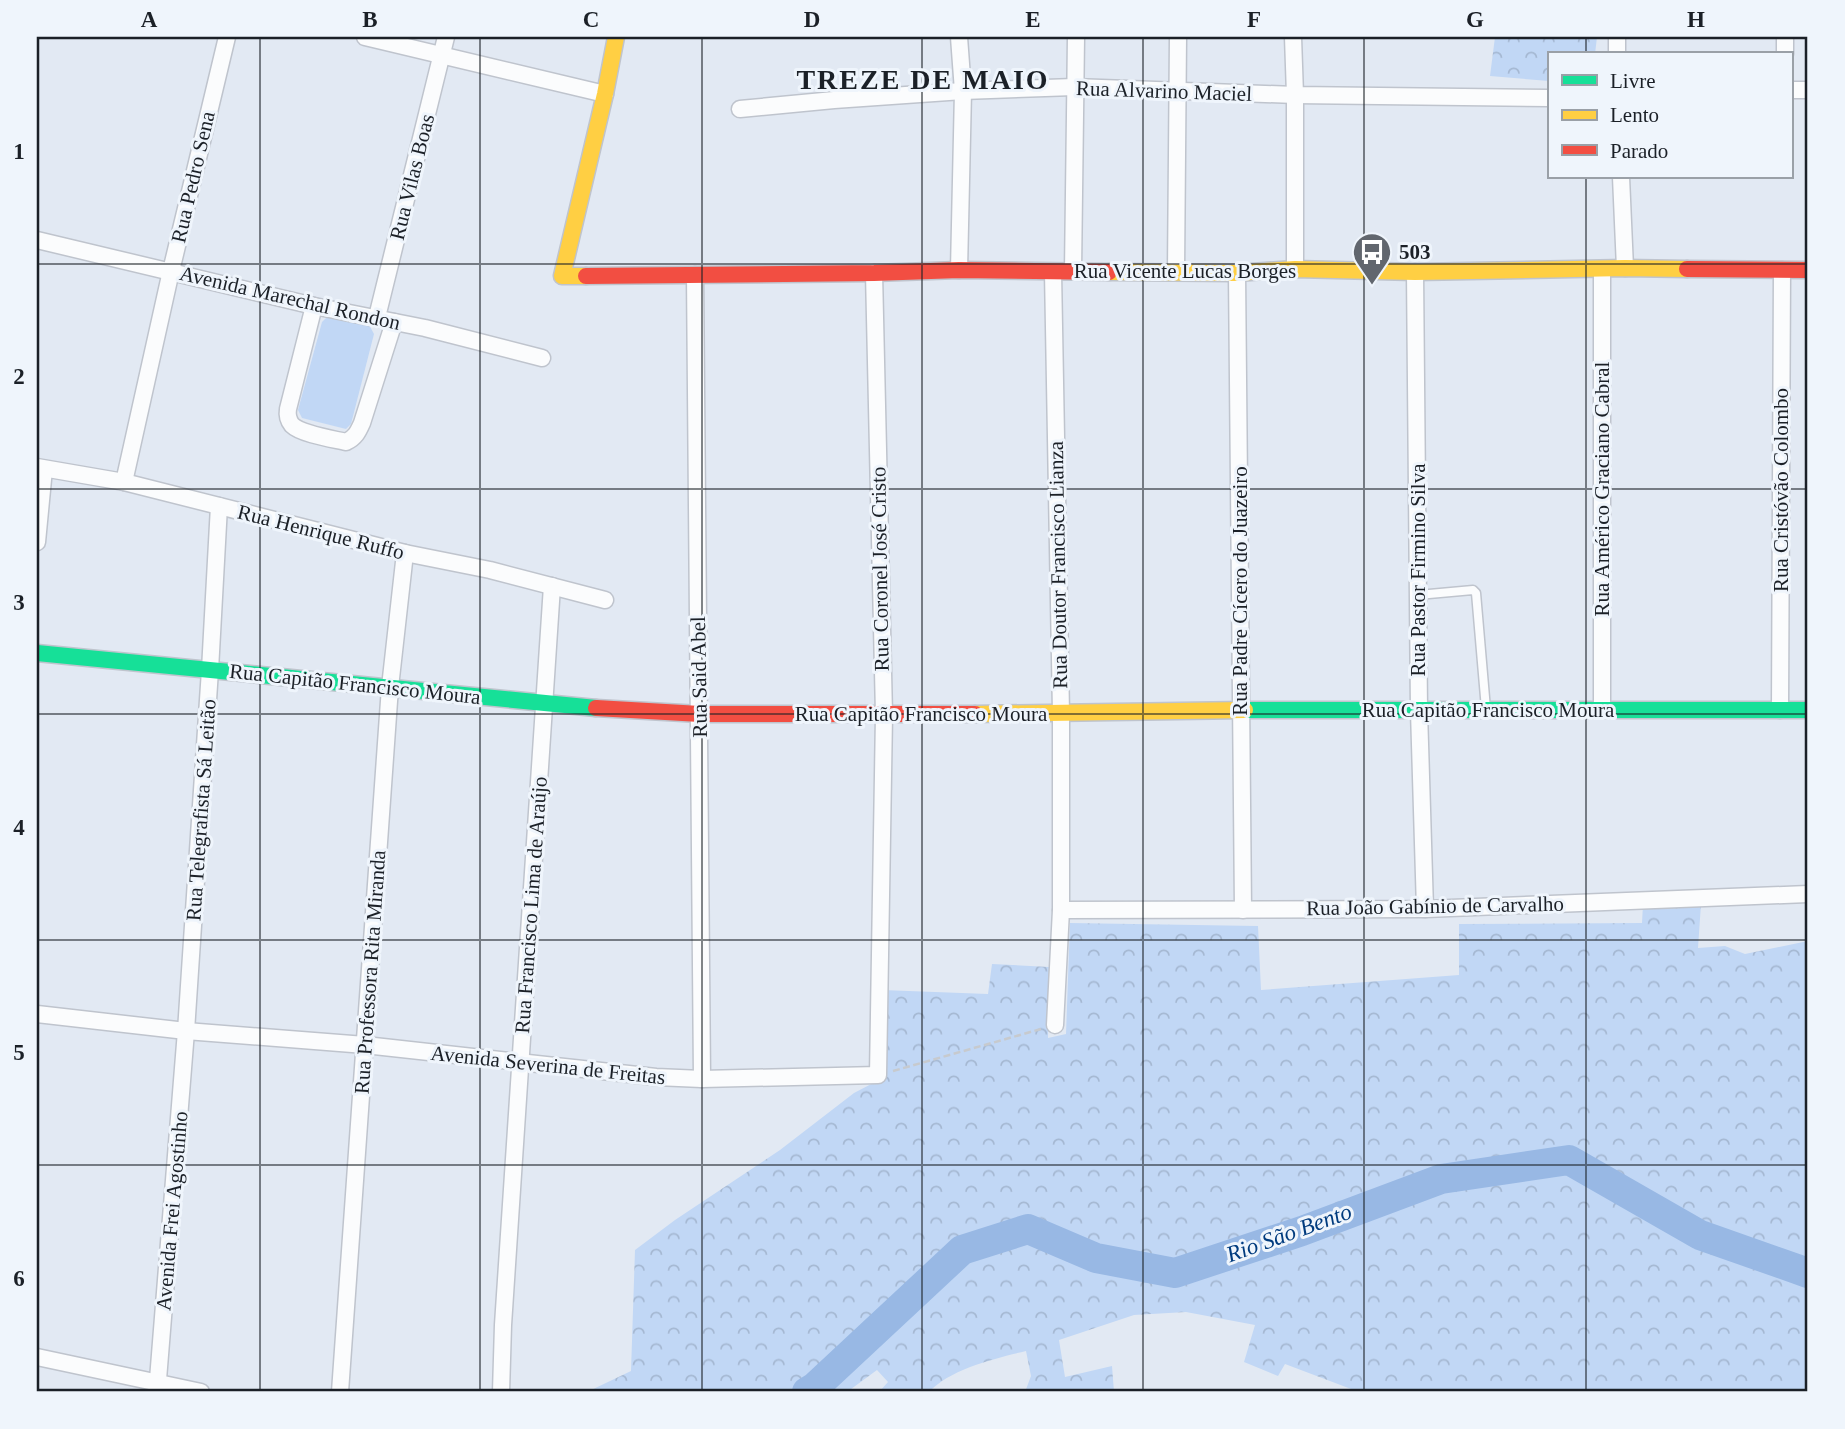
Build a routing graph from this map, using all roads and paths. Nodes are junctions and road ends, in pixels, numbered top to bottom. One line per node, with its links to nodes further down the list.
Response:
1 (226, 37): 25 (street, Rua Pedro Sena)
2 (365, 37): 9 (street)
3 (446, 37): 9 (street, Rua Vilas Boas)
4 (616, 37): 13 (main road)
5 (959, 37): 11 (street)
6 (1076, 37): 10 (street)
7 (1178, 37): 12 (street)
8 (1293, 37): 14 (street)
9 (443, 54): 13 (street); 34 (street, Rua Vilas Boas)
10 (1074, 87): 11 (street, Rua Alvarino Maciel); 12 (street, Rua Alvarino Maciel); 26 (street)
11 (963, 91): 16 (street, Rua Alvarino Maciel); 21 (street)
12 (1176, 92): 14 (street, Rua Alvarino Maciel); 28 (street)
13 (606, 94): 32 (main road, Rua Vicente Lucas Borges)
14 (1295, 95): 15 (street, Rua Alvarino Maciel); 22 (street)
15 (1548, 98)
16 (740, 109)
17 (1621, 178): 19 (street)
18 (37, 240): 25 (street, Avenida Marechal Rondon)
19 (1625, 268): 20 (main road, Rua Vicente Lucas Borges); 23 (main road, Rua Vicente Lucas Borges)
20 (1602, 269): 30 (main road, Rua Vicente Lucas Borges); 50 (street, Rua Américo Graciano Cabral)
21 (959, 270): 27 (main road, Rua Vicente Lucas Borges); 31 (main road, Rua Vicente Lucas Borges)
22 (1295, 270): 29 (main road, Rua Vicente Lucas Borges); 30 (main road, Rua Vicente Lucas Borges)
23 (1783, 270): 24 (main road, Rua Vicente Lucas Borges); 51 (street, Rua Cristóvão Colombo)
24 (1808, 270)
25 (171, 271): 33 (street, Avenida Marechal Rondon); 38 (street, Rua Pedro Sena)
26 (1073, 271): 27 (main road, Rua Vicente Lucas Borges); 28 (main road, Rua Vicente Lucas Borges)
27 (1053, 272): 55 (street, Rua Doutor Francisco Lianza)
28 (1176, 272): 29 (main road, Rua Vicente Lucas Borges)
29 (1237, 272): 49 (street, Rua Padre Cícero do Juazeiro)
30 (1415, 272): 43 (street, Rua Pastor Firmino Silva)
31 (874, 273): 32 (main road, Rua Vicente Lucas Borges); 57 (street, Rua Coronel José Cristo)
32 (695, 275): 56 (street, Rua Said Abel)
33 (314, 306): 34 (street, Avenida Marechal Rondon); 35 (street)
34 (377, 317): 35 (street, Avenida Marechal Rondon)
35 (394, 322): 36 (street, Avenida Marechal Rondon)
36 (542, 358)
37 (41, 468): 38 (street, Rua Henrique Ruffo); 40 (street)
38 (124, 482): 39 (street, Rua Henrique Ruffo)
39 (219, 506): 41 (street, Rua Henrique Ruffo); 46 (street, Rua Telegrafista Sá Leitão)
40 (37, 542)
41 (405, 553): 42 (street, Rua Henrique Ruffo); 47 (street, Rua Professora Rita Miranda)
42 (552, 586): 44 (street, Rua Henrique Ruffo); 48 (street, Rua Francisco Lima de Araújo)
43 (1418, 595): 53 (street, Rua Pastor Firmino Silva); 54 (lane)
44 (605, 600)
45 (37, 653): 46 (main road, Rua Capitão Francisco Moura)
46 (210, 670): 47 (main road, Rua Capitão Francisco Moura); 64 (street, Rua Telegrafista Sá Leitão)
47 (390, 687): 48 (main road, Rua Capitão Francisco Moura); 65 (street, Rua Professora Rita Miranda)
48 (545, 702): 56 (main road, Rua Capitão Francisco Moura); 66 (street, Rua Francisco Lima de Araújo)
49 (1241, 710): 53 (main road, Rua Capitão Francisco Moura); 55 (main road, Rua Capitão Francisco Moura); 61 (street, Rua Padre Cícero do Juazeiro)
50 (1602, 710): 51 (main road, Rua Capitão Francisco Moura); 54 (main road, Rua Capitão Francisco Moura)
51 (1780, 710): 52 (main road, Rua Capitão Francisco Moura)
52 (1808, 710)
53 (1419, 711): 54 (main road, Rua Capitão Francisco Moura); 59 (street, Rua Pastor Firmino Silva)
54 (1486, 711)
55 (1061, 713): 57 (main road, Rua Capitão Francisco Moura); 60 (street, Rua Doutor Francisco Lianza)
56 (700, 714): 57 (main road, Rua Capitão Francisco Moura); 68 (street, Rua Said Abel)
57 (884, 715): 67 (street, Rua Coronel José Cristo)
58 (1808, 894): 59 (street, Rua João Gabínio de Carvalho)
59 (1425, 909): 61 (street, Rua João Gabínio de Carvalho)
60 (1062, 910): 61 (street, Rua João Gabínio de Carvalho); 63 (street, Rua Doutor Francisco Lianza)
61 (1243, 910)
62 (37, 1014): 64 (street, Avenida Severina de Freitas)
63 (1055, 1025): 67 (path)
64 (186, 1031): 65 (street, Avenida Severina de Freitas); 70 (street, Avenida Frei Agostinho)
65 (365, 1045): 66 (street, Avenida Severina de Freitas); 72 (street, Rua Professora Rita Miranda)
66 (520, 1063): 68 (street, Avenida Severina de Freitas); 73 (street, Rua Francisco Lima de Araújo)
67 (878, 1075): 68 (street, Avenida Severina de Freitas)
68 (702, 1079)
69 (37, 1357): 70 (street)
70 (158, 1388): 71 (street)
71 (201, 1392)
72 (340, 1392)
73 (501, 1392)

